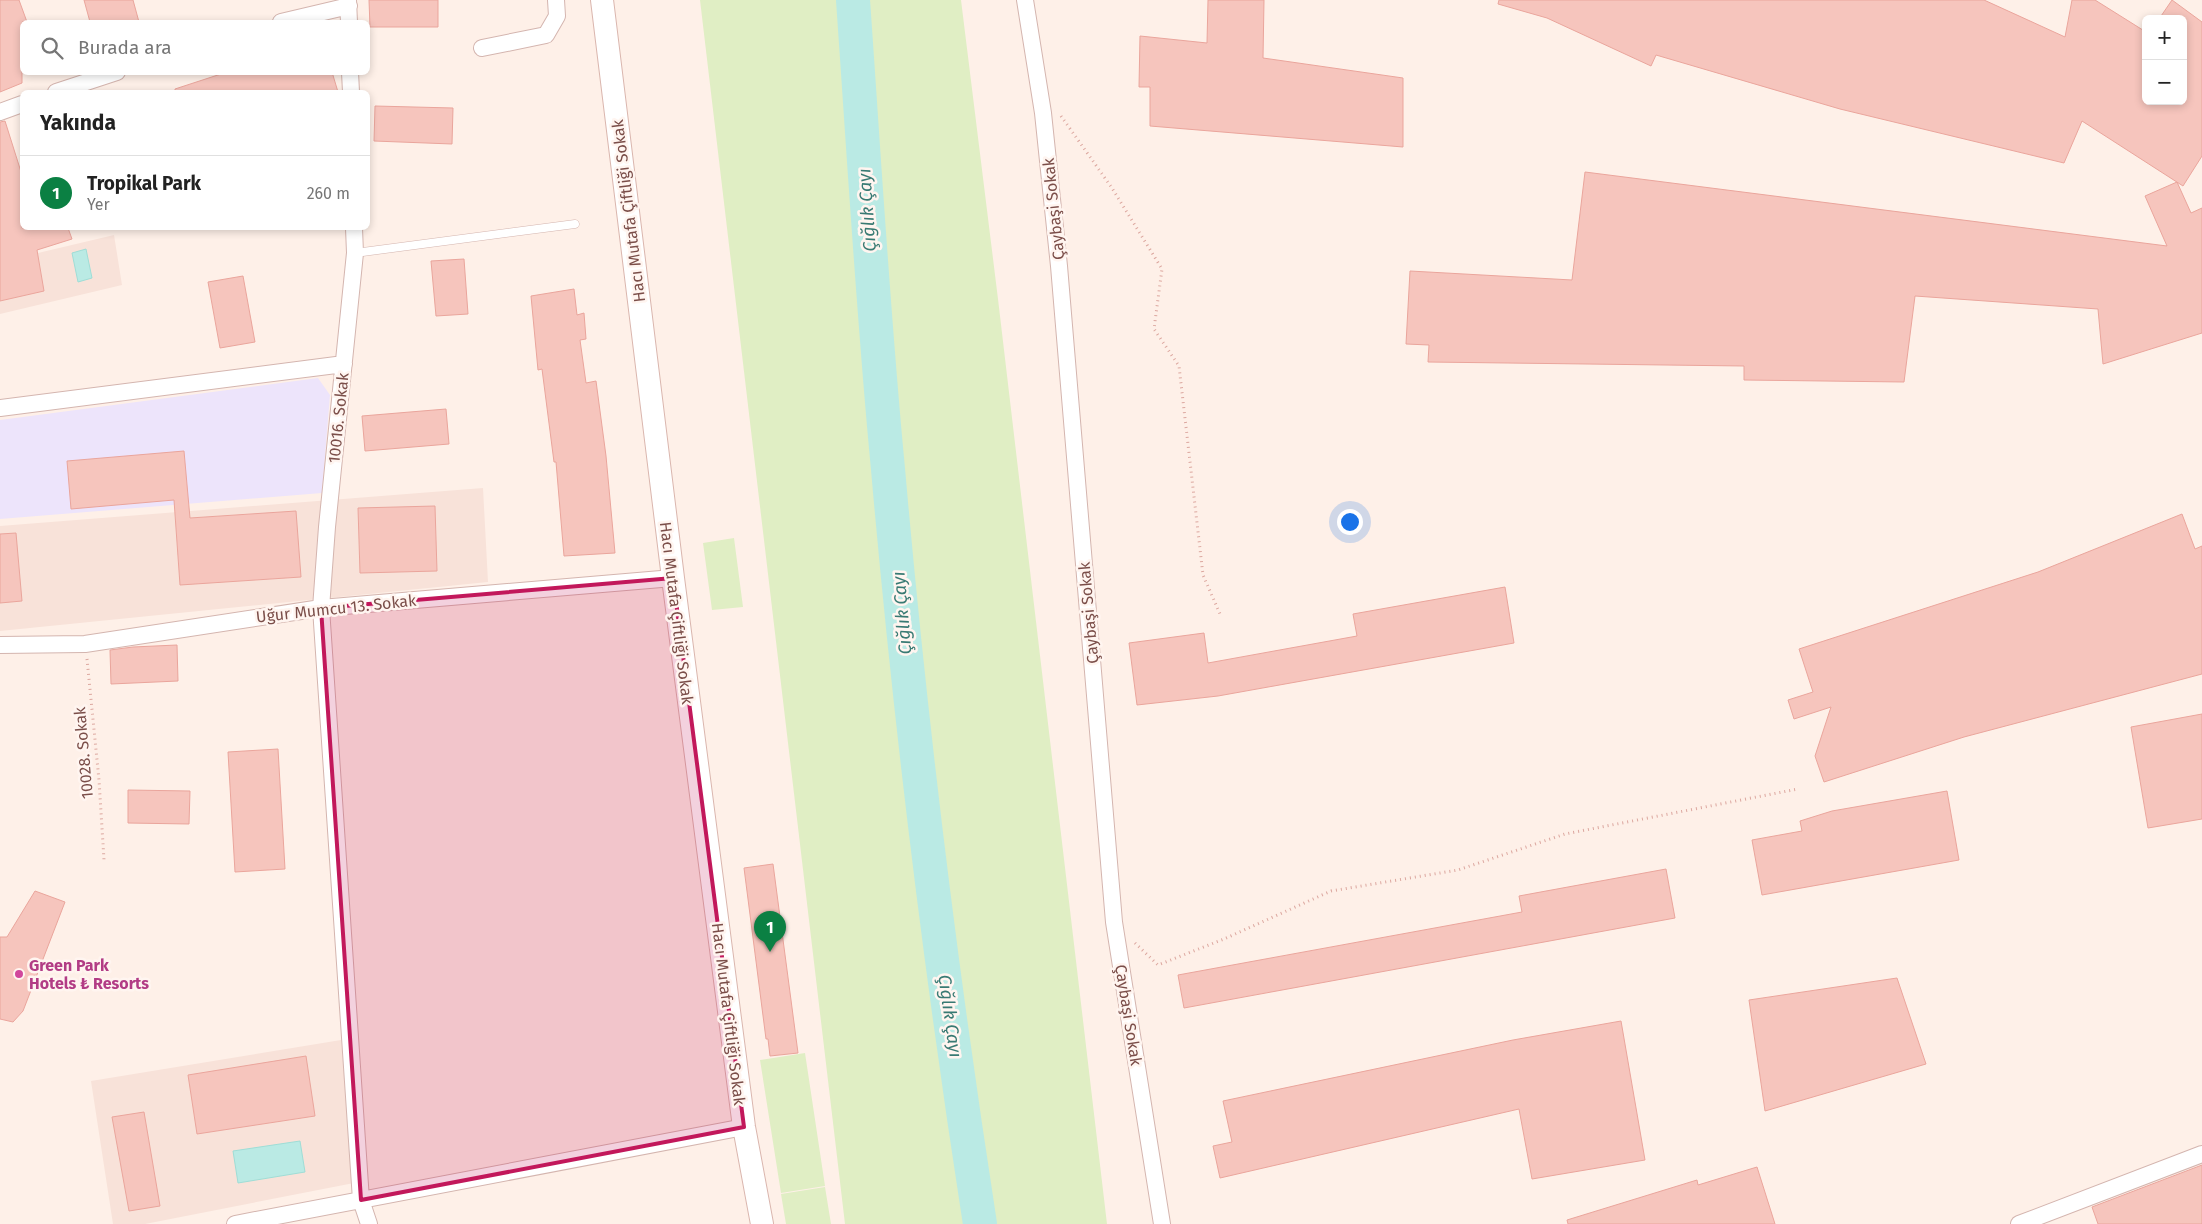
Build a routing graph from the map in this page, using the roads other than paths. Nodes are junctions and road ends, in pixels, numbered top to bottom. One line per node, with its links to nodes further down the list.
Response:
1 (556, 0): 6 (street)
2 (602, 0): 18 (street, Hacı Mutafa Çiftliği Sokak)
3 (1025, 0): 27 (street, Çaybaşi Sokak)
4 (349, 10): 5 (street)
5 (293, 20)
6 (482, 48)
7 (108, 75): 9 (street)
8 (350, 75): 10 (street)
9 (62, 90)
10 (351, 90)
11 (20, 105): 12 (street)
12 (0, 112)
13 (575, 224): 15 (lane)
14 (354, 230): 15 (street, 10016. Sokak)
15 (355, 253): 16 (street, 10016. Sokak)
16 (344, 364): 17 (street); 19 (street, 10016. Sokak)
17 (0, 408)
18 (672, 578): 19 (street, Uğur Mumcu 13. Sokak); 21 (street, Hacı Mutafa Çiftliği Sokak)
19 (321, 608): 20 (street, Uğur Mumcu 13. Sokak); 23 (street, 10016. Sokak)
20 (0, 645)
21 (744, 1127): 23 (street); 26 (street, Hacı Mutafa Çiftliği Sokak)
22 (2202, 1154): 28 (street)
23 (361, 1200): 24 (street); 25 (street, 10016. Sokak)
24 (235, 1224)
25 (369, 1224)
26 (762, 1224)
27 (1162, 1224)
28 (2019, 1224)

